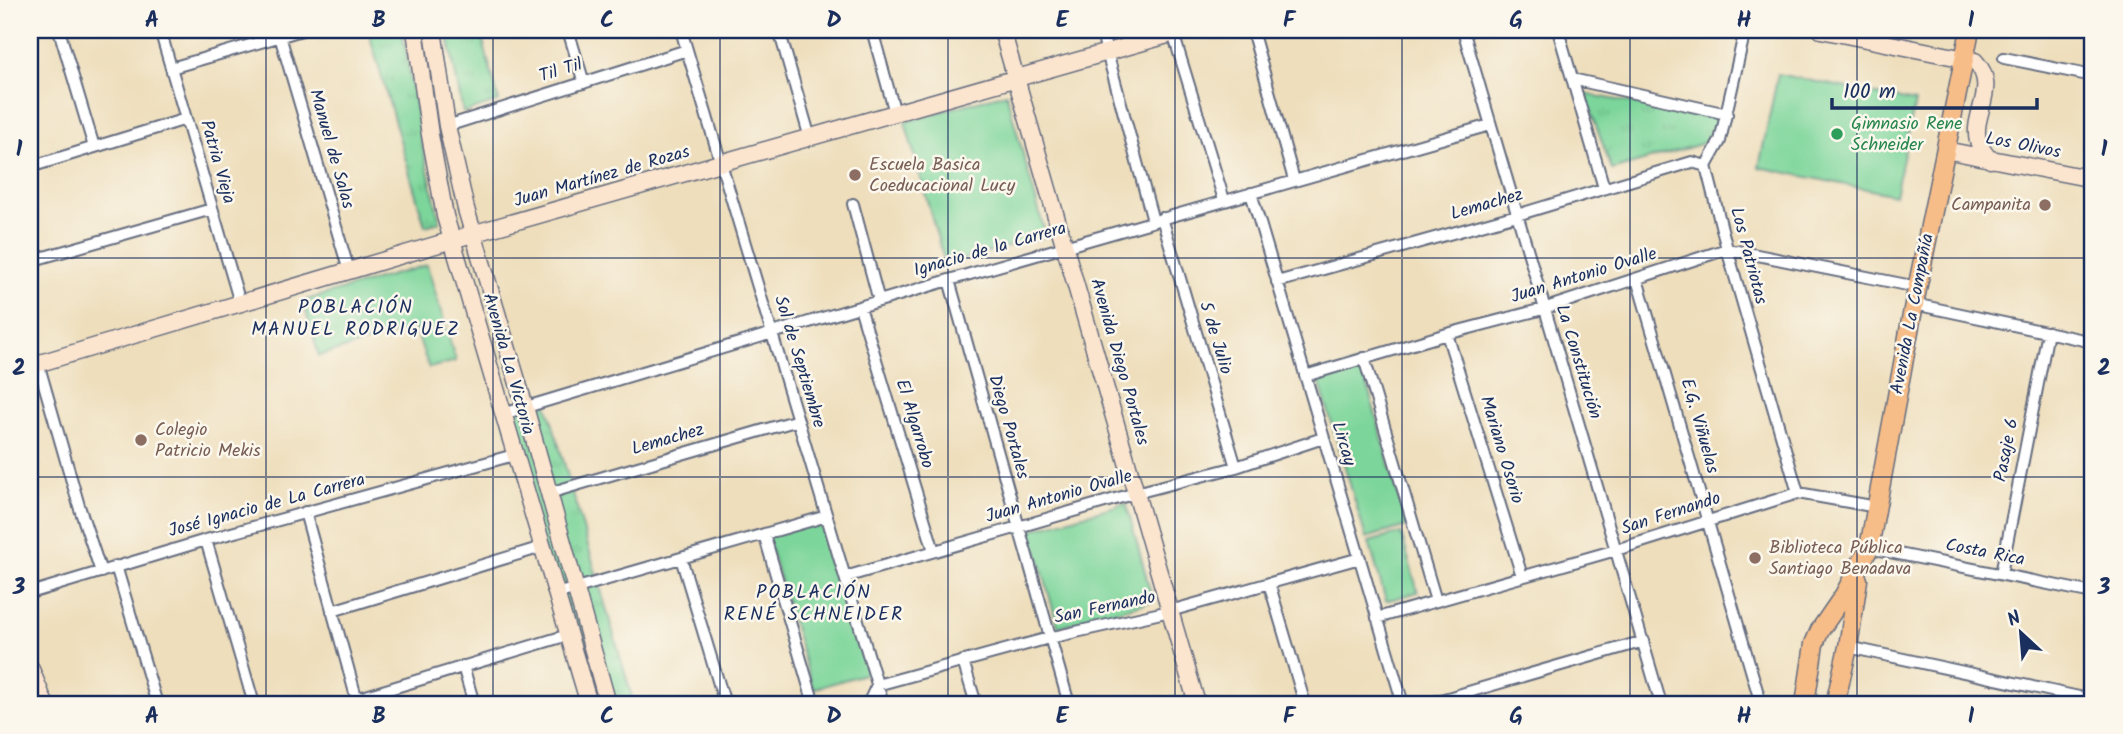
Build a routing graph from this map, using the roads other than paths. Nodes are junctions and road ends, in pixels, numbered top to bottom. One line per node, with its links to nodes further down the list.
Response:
1 (59, 30): 35 (street)
2 (160, 30): 24 (street, Patria Vieja)
3 (302, 30): 19 (street)
4 (415, 30): 51 (street, Avenida La Victoria)
5 (433, 30): 33 (street, Avenida La Victoria)
6 (568, 30): 28 (street)
7 (681, 30): 20 (street, Sol de Septiembre)
8 (779, 30): 34 (street)
9 (872, 30): 29 (street)
10 (1002, 30): 27 (street, Avenida Diego Portales)
11 (1101, 30): 21 (street, 5 de Julio)
12 (1252, 30): 42 (street)
13 (1463, 30): 32 (street, La Constitución)
14 (1558, 30): 26 (street)
15 (1745, 30): 30 (street)
16 (1821, 30): 22 (street)
17 (1970, 30): 22 (main road, Avenida La Compañía)
18 (1179, 32): 21 (street, Juan Martínez de Rozas); 45 (street)
19 (280, 36): 24 (street); 55 (street, Manuel de Salas)
20 (687, 50): 28 (street, Til Til); 38 (street, Sol de Septiembre)
21 (1108, 52): 27 (street, Juan Martínez de Rozas); 49 (street, 5 de Julio)
22 (1964, 57): 36 (main road, Avenida La Compañía); 37 (street)
23 (2004, 58): 25 (street)
24 (171, 68): 31 (street, Patria Vieja)
25 (2093, 76)
26 (1572, 79): 30 (street); 43 (street)
27 (1017, 80): 29 (street, Juan Martínez de Rozas); 52 (street, Avenida Diego Portales)
28 (584, 83): 33 (street, Til Til)
29 (895, 113): 34 (street, Juan Martínez de Rozas)
30 (1727, 114): 39 (street)
31 (186, 119): 35 (street); 47 (street, Patria Vieja)
32 (1490, 125): 42 (street, Ignacio de la Carrera); 48 (street, La Constitución)
33 (447, 126): 50 (street, Avenida La Victoria)
34 (810, 138): 38 (street, Juan Martínez de Rozas)
35 (94, 147): 40 (street)
36 (1945, 150): 37 (street, Los Olivos); 59 (main road, Avenida La Compañía)
37 (1990, 159): 41 (street, Los Olivos)
38 (721, 163): 50 (street, Juan Martínez de Rozas); 65 (street, Sol de Septiembre)
39 (1706, 166): 43 (street, Lemachez); 53 (street, Los Patriotas)
40 (30, 167)
41 (2093, 179)
42 (1294, 180): 44 (street, Ignacio de la Carrera)
43 (1604, 188): 48 (street, Lemachez)
44 (1251, 193): 45 (street, Ignacio de la Carrera); 58 (street, Lircay)
45 (1224, 200): 49 (street, Ignacio de la Carrera)
46 (853, 204): 60 (street)
47 (212, 209): 54 (street); 61 (street, Patria Vieja)
48 (1517, 215): 58 (street, Lemachez); 63 (street, La Constitución)
49 (1157, 220): 52 (street, Ignacio de la Carrera); 76 (street, 5 de Julio)
50 (473, 234): 51 (street, Juan Martínez de Rozas); 71 (street, Avenida La Victoria)
51 (453, 240): 55 (street, Juan Martínez de Rozas); 72 (street, Avenida La Victoria)
52 (1066, 246): 57 (street, Ignacio de la Carrera); 78 (street, Avenida Diego Portales)
53 (1727, 249): 56 (street, Juan Antonio Ovalle); 59 (street); 79 (street, Los Patriotas)
54 (30, 261)
55 (349, 271): 61 (street, Juan Martínez de Rozas)
56 (1637, 279): 63 (street, Juan Antonio Ovalle); 83 (street, E.G. Viñuelas)
57 (949, 280): 60 (street, Ignacio de la Carrera); 84 (street, Diego Portales)
58 (1277, 282): 70 (street, Lircay)
59 (1915, 296): 64 (street); 80 (main road, Avenida La Compañía)
60 (879, 301): 62 (street, Ignacio de la Carrera)
61 (240, 303): 69 (street, Juan Martínez de Rozas)
62 (860, 307): 65 (street, Ignacio de la Carrera); 90 (street, El Algarrobo)
63 (1544, 309): 66 (street, Juan Antonio Ovalle); 89 (street, La Constitución)
64 (2048, 332): 67 (street); 96 (street, Pasaje 6)
65 (772, 333): 71 (street, Ignacio de la Carrera); 73 (street, Sol de Septiembre)
66 (1447, 334): 68 (street, Juan Antonio Ovalle); 97 (street, Mariano Osorio)
67 (2093, 342)
68 (1364, 358): 70 (street, Juan Antonio Ovalle); 105 (street)
69 (34, 364): 95 (street)
70 (1305, 376): 74 (street, Lircay)
71 (525, 407): 72 (street, Ignacio de la Carrera); 77 (street, Avenida La Victoria)
72 (503, 414): 75 (street, Avenida La Victoria)
73 (798, 420): 77 (street, Lemachez); 82 (street, Sol de Septiembre)
74 (1323, 438): 76 (street, Juan Antonio Ovalle); 92 (street, Lircay)
75 (514, 455): 81 (street, José Ignacio de La Carrera); 87 (street, Avenida La Victoria)
76 (1236, 467): 78 (street, Juan Antonio Ovalle)
77 (549, 493): 101 (street, Avenida La Victoria)
78 (1136, 493): 84 (street, Juan Antonio Ovalle); 107 (street, Avenida Diego Portales)
79 (1798, 493): 80 (street, San Fernando); 83 (street, San Fernando)
80 (1877, 507): 88 (main road, Avenida La Compañía)
81 (305, 512): 86 (street, José Ignacio de La Carrera); 106 (street)
82 (827, 516): 85 (street); 98 (street, Sol de Septiembre)
83 (1708, 520): 89 (street, San Fernando); 136 (street, E.G. Viñuelas)
84 (1017, 527): 90 (street, Juan Antonio Ovalle); 110 (street, Diego Portales)
85 (764, 534): 91 (street); 126 (street)
86 (206, 540): 93 (street, José Ignacio de La Carrera); 121 (street)
87 (542, 547): 104 (street, Avenida La Victoria); 106 (street)
88 (1870, 548): 94 (main road, Avenida La Compañía); 96 (street, Costa Rica)
89 (1616, 550): 97 (street, San Fernando); 111 (street, La Constitución)
90 (934, 551): 98 (street, Juan Antonio Ovalle)
91 (681, 558): 101 (street); 125 (street)
92 (1360, 558): 100 (street, San Fernando); 108 (street, Lircay)
93 (116, 566): 95 (street, José Ignacio de La Carrera); 120 (street)
94 (1859, 570): 112 (main road, Avenida La Compañía); 137 (main road, Avenida La Compañía)
95 (101, 572): 103 (street, José Ignacio de La Carrera)
96 (2001, 574): 102 (street, Costa Rica)
97 (1522, 576): 105 (street, San Fernando)
98 (845, 577): 116 (street, Sol de Septiembre)
99 (2093, 578): 102 (street)
100 (1269, 583): 107 (street, San Fernando); 132 (street)
101 (576, 588): 104 (street); 124 (street, Avenida La Victoria)
102 (2092, 592)
103 (30, 593)
104 (556, 594): 109 (street, Avenida La Victoria)
105 (1436, 601): 108 (street, San Fernando)
106 (332, 611): 118 (street)
107 (1170, 611): 110 (street, San Fernando); 131 (street, Avenida Diego Portales)
108 (1377, 618): 133 (street, Lircay)
109 (568, 635): 114 (street); 123 (street, Avenida La Victoria)
110 (1049, 638): 113 (street, San Fernando); 130 (street, Diego Portales)
111 (1644, 641): 134 (street); 135 (street, La Constitución)
112 (1847, 647): 117 (street); 138 (main road, Avenida La Compañía)
113 (963, 661): 116 (street, San Fernando); 129 (street)
114 (463, 666): 118 (street); 122 (street)
115 (30, 667): 119 (street)
116 (877, 685): 127 (street); 128 (street, Sol de Septiembre)
117 (2093, 700)
118 (357, 702)
119 (45, 704)
120 (157, 704)
121 (254, 704)
122 (474, 704)
123 (589, 704)
124 (608, 704)
125 (725, 704)
126 (814, 704)
127 (868, 704)
128 (883, 704)
129 (976, 704)
130 (1069, 704)
131 (1198, 704)
132 (1305, 704)
133 (1403, 704)
134 (1427, 704)
135 (1661, 704)
136 (1761, 704)
137 (1805, 704)
138 (1835, 704)

